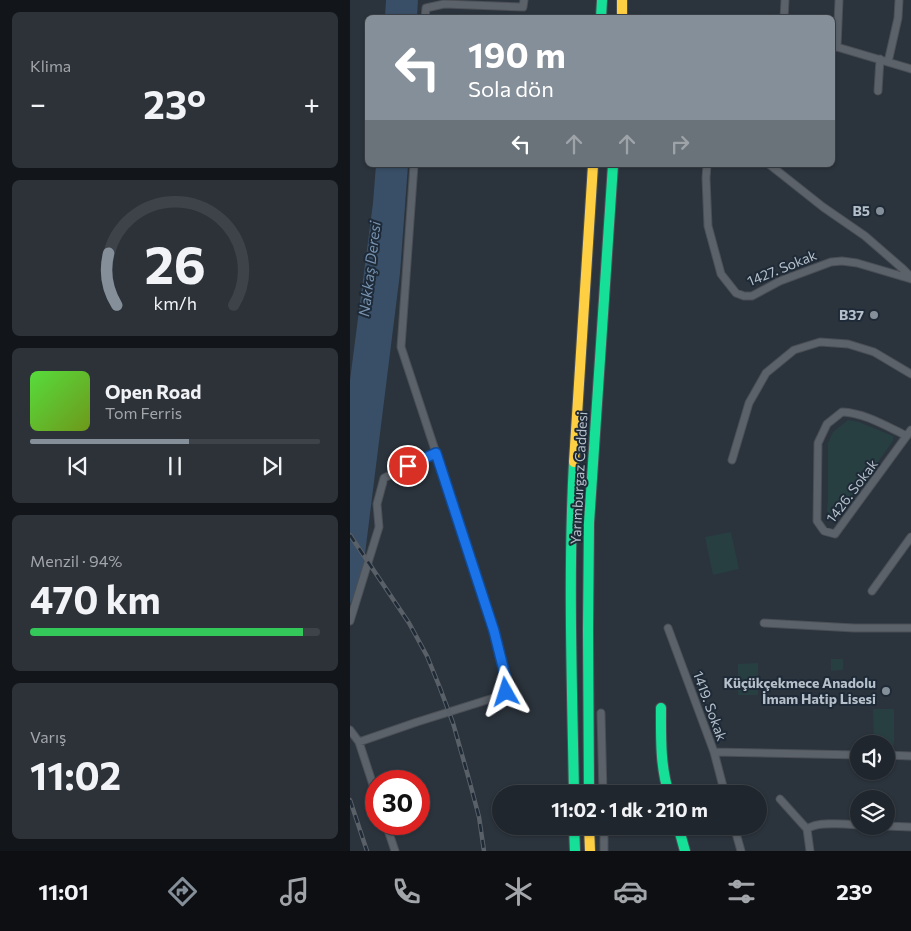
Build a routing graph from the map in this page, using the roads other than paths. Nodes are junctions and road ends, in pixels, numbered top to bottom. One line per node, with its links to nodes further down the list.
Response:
1 (524, 0): 7 (street)
2 (602, 0): 8 (main road)
3 (622, 0): 9 (main road)
4 (785, 0): 10 (street)
5 (839, 0): 11 (street)
6 (899, 0): 13 (street)
7 (425, 15)
8 (601, 15)
9 (622, 15)
10 (784, 15)
11 (835, 48): 12 (street)
12 (880, 59): 13 (street); 15 (street)
13 (888, 62): 14 (street)
14 (911, 68)
15 (878, 91)
16 (414, 167): 24 (street)
17 (593, 167): 41 (main road, Yarımburgaz Caddesi)
18 (613, 167): 42 (main road, Yarımburgaz Caddesi)
19 (708, 167): 21 (street, 1427. Sokak)
20 (773, 167): 21 (street, 1427. Sokak)
21 (911, 278)
22 (911, 374): 25 (street)
23 (909, 433): 23 (street, 1426. Sokak)
24 (436, 453): 28 (street); 35 (street)
25 (732, 460)
26 (911, 537): 27 (street)
27 (872, 590)
28 (350, 621)
29 (764, 623): 31 (street)
30 (668, 628): 36 (street, 1419. Sokak)
31 (911, 628)
32 (661, 708): 44 (main road)
33 (601, 713): 43 (street)
34 (350, 730): 35 (street)
35 (359, 742): 40 (street)
36 (714, 752): 37 (street); 45 (street, 1419. Sokak)
37 (850, 754)
38 (895, 755): 39 (street)
39 (911, 756)
40 (368, 770)
41 (574, 785)
42 (589, 785)
43 (603, 785)
44 (666, 785)
45 (723, 785)
46 (780, 799): 50 (street)
47 (850, 825): 50 (street)
48 (895, 826): 49 (street)
49 (911, 827)
50 (807, 829): 63 (street)
51 (390, 835): 57 (street)
52 (574, 835): 58 (main road)
53 (589, 835): 59 (main road)
54 (604, 835): 60 (street)
55 (681, 835): 61 (main road)
56 (737, 835): 62 (street)
57 (395, 851)
58 (575, 851)
59 (590, 851)
60 (604, 851)
61 (685, 851)
62 (741, 851)
63 (810, 851)

